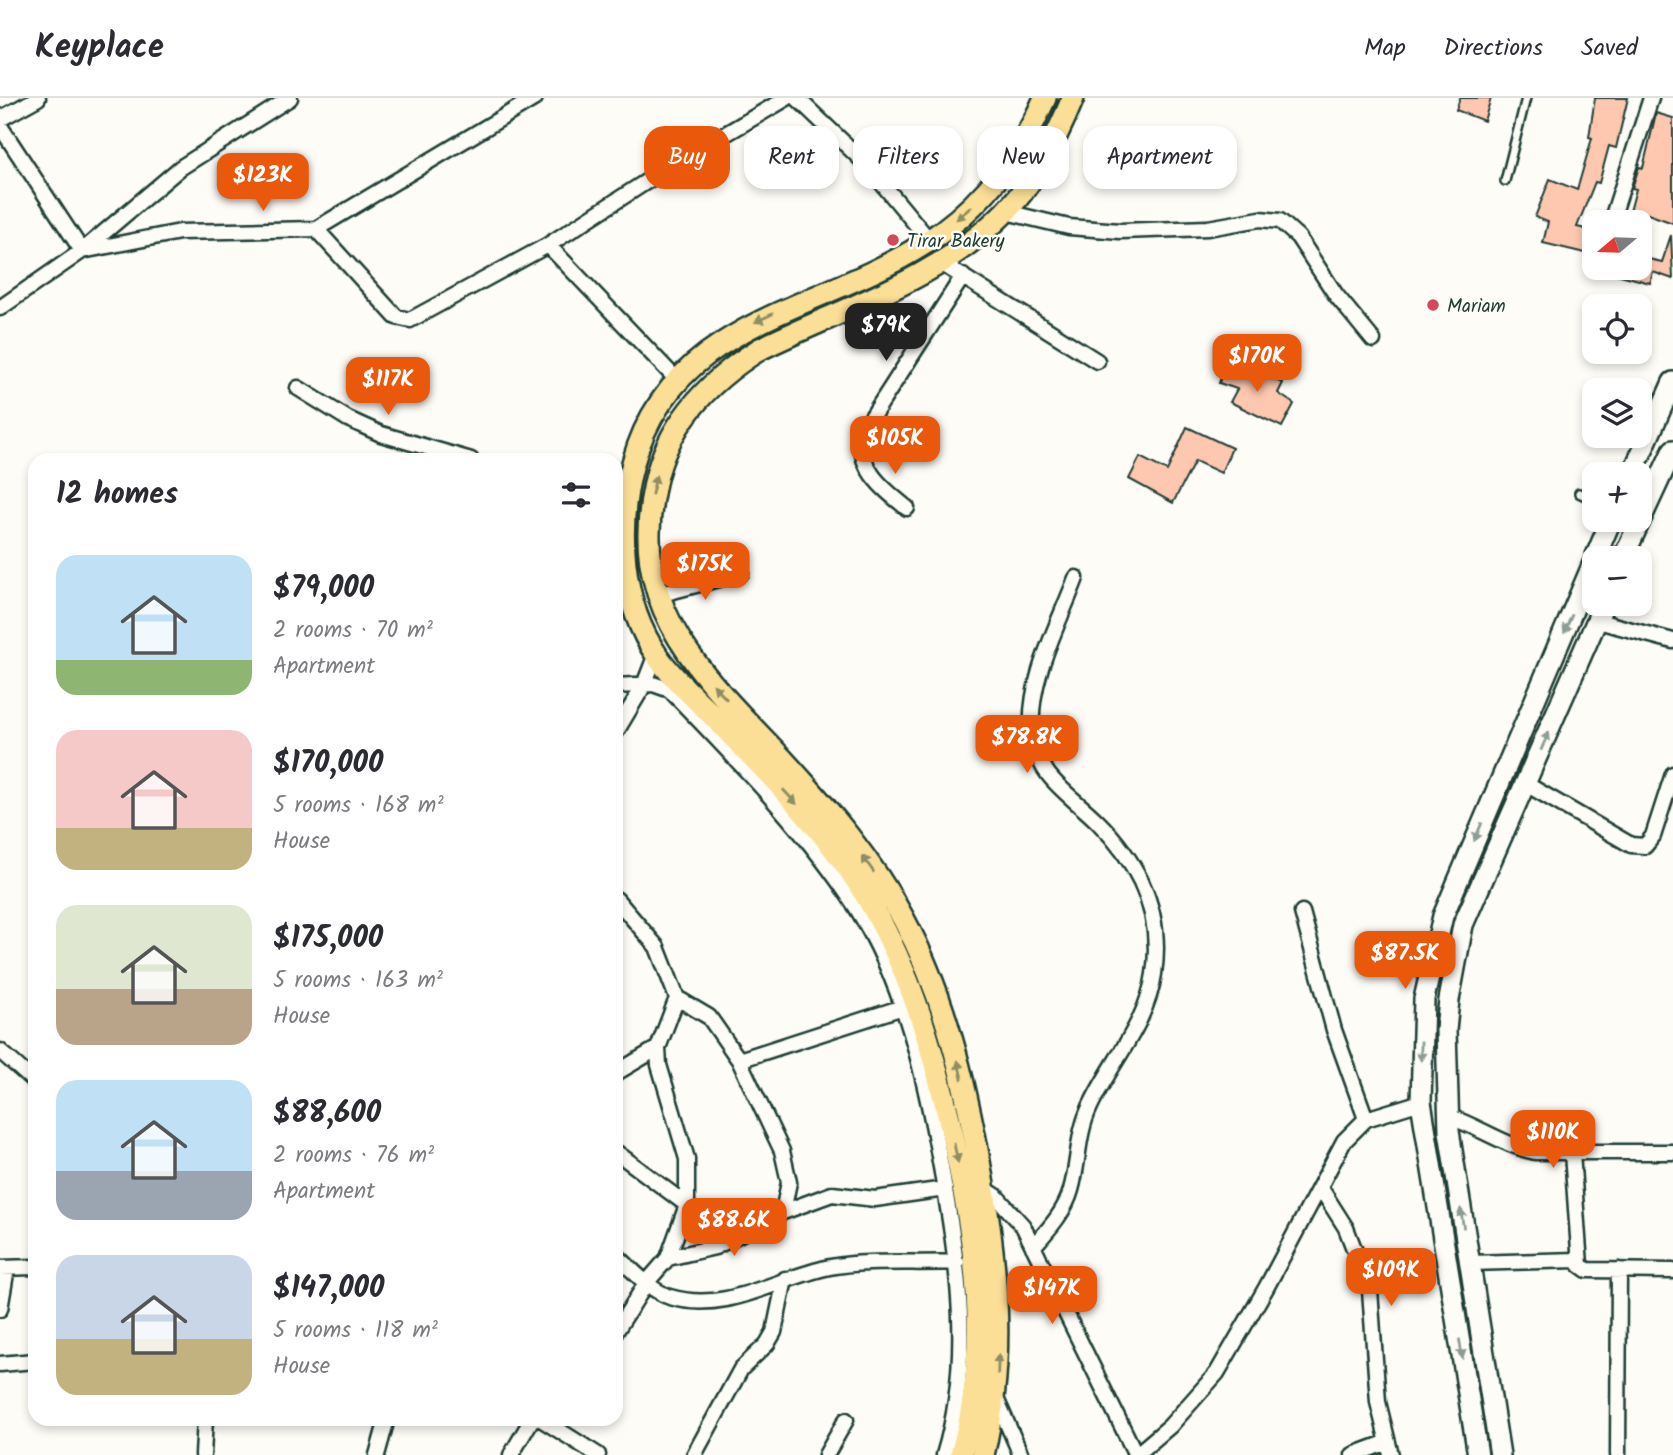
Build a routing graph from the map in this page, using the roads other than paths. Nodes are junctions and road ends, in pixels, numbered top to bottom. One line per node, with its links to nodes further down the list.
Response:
1 (38, 98): 11 (street)
2 (290, 98): 10 (street)
3 (535, 98): 19 (street)
4 (787, 98): 21 (street)
5 (797, 98): 20 (street)
6 (1045, 98): 13 (main road)
7 (1073, 98): 16 (main road)
8 (1525, 98): 14 (lane)
9 (1651, 98): 17 (street)
10 (273, 102): 22 (street)
11 (0, 119)
12 (0, 126): 22 (street)
13 (1032, 126)
14 (1505, 181)
15 (986, 189): 20 (main road, one-way to 20)
16 (1023, 190): 18 (main road)
17 (1615, 210)
18 (1006, 212): 23 (main road); 26 (street)
19 (316, 229): 21 (street); 22 (street)
20 (929, 240): 28 (main road, one-way to 28)
21 (548, 245): 28 (street)
22 (82, 251): 25 (street)
23 (941, 263): 24 (street); 42 (main road, one-way to 23)
24 (963, 276): 27 (street); 38 (street)
25 (0, 308)
26 (1373, 340)
27 (1097, 361)
28 (678, 382): 37 (main road)
29 (1673, 382): 33 (main road)
30 (298, 388): 32 (street)
31 (1673, 450): 34 (main road)
32 (447, 453)
33 (1637, 462)
34 (1652, 484)
35 (1579, 493): 36 (lane)
36 (1582, 494)
37 (623, 495)
38 (907, 508)
39 (623, 529): 43 (main road)
40 (741, 573): 42 (street)
41 (1076, 578): 78 (street)
42 (656, 589): 43 (main road); 67 (main road, one-way to 42)
43 (629, 590): 48 (main road)
44 (1582, 590): 57 (main road, one-way to 57)
45 (1599, 616): 54 (main road, one-way to 45)
46 (1611, 616): 47 (street)
47 (1673, 641)
48 (658, 658): 49 (street); 51 (street); 68 (main road, one-way to 68)
49 (644, 685): 50 (street); 51 (street); 52 (street)
50 (623, 686)
51 (670, 690): 60 (street)
52 (623, 720)
53 (1673, 774): 54 (street)
54 (1526, 784): 58 (main road)
55 (623, 907): 59 (street)
56 (1303, 912): 70 (street)
57 (1443, 916): 58 (main road); 66 (main road, one-way to 66)
58 (1463, 925): 69 (main road)
59 (677, 998): 61 (street); 63 (street)
60 (903, 1007): 63 (street); 74 (street)
61 (658, 1048): 64 (street); 76 (street)
62 (0, 1051): 65 (street)
63 (739, 1060): 77 (street)
64 (623, 1069)
65 (28, 1076)
66 (1421, 1102): 70 (street); 113 (main road, one-way to 113)
67 (968, 1105): 68 (main road); 74 (main road)
68 (946, 1107): 74 (main road, one-way to 74)
69 (1447, 1116): 72 (street); 83 (main road, one-way to 69)
70 (1366, 1119): 75 (street)
71 (1673, 1152): 72 (street)
72 (1573, 1153): 80 (street)
73 (623, 1157): 76 (street)
74 (964, 1187): 77 (street); 78 (street); 82 (street); 94 (main road, one-way to 74); 108 (main road)
75 (1320, 1187): 100 (street); 111 (street)
76 (687, 1205): 79 (street)
77 (783, 1212): 79 (street)
78 (1033, 1247): 111 (street)
79 (668, 1258): 89 (street)
80 (1577, 1260): 83 (street); 86 (street)
81 (623, 1261): 89 (street)
82 (957, 1262): 88 (street); 107 (street)
83 (1469, 1263): 114 (main road)
84 (28, 1267): 85 (street)
85 (4, 1268): 90 (street)
86 (1619, 1270): 87 (street); 115 (street)
87 (1673, 1271)
88 (785, 1279): 89 (street); 105 (street)
89 (647, 1282): 91 (street)
90 (0, 1309)
91 (623, 1320)
92 (28, 1362): 93 (street)
93 (0, 1364)
94 (995, 1396): 109 (main road); 110 (street)
95 (846, 1419): 106 (street)
96 (205, 1426): 101 (street)
97 (385, 1426): 102 (street)
98 (528, 1426): 103 (street)
99 (557, 1426): 104 (street)
100 (1390, 1449): 112 (street)
101 (203, 1455)
102 (376, 1455)
103 (511, 1455)
104 (598, 1455)
105 (694, 1455)
106 (826, 1455)
107 (944, 1455)
108 (961, 1455)
109 (983, 1455)
110 (1021, 1455)
111 (1136, 1455)
112 (1353, 1455)
113 (1478, 1455)
114 (1500, 1455)
115 (1618, 1455)

